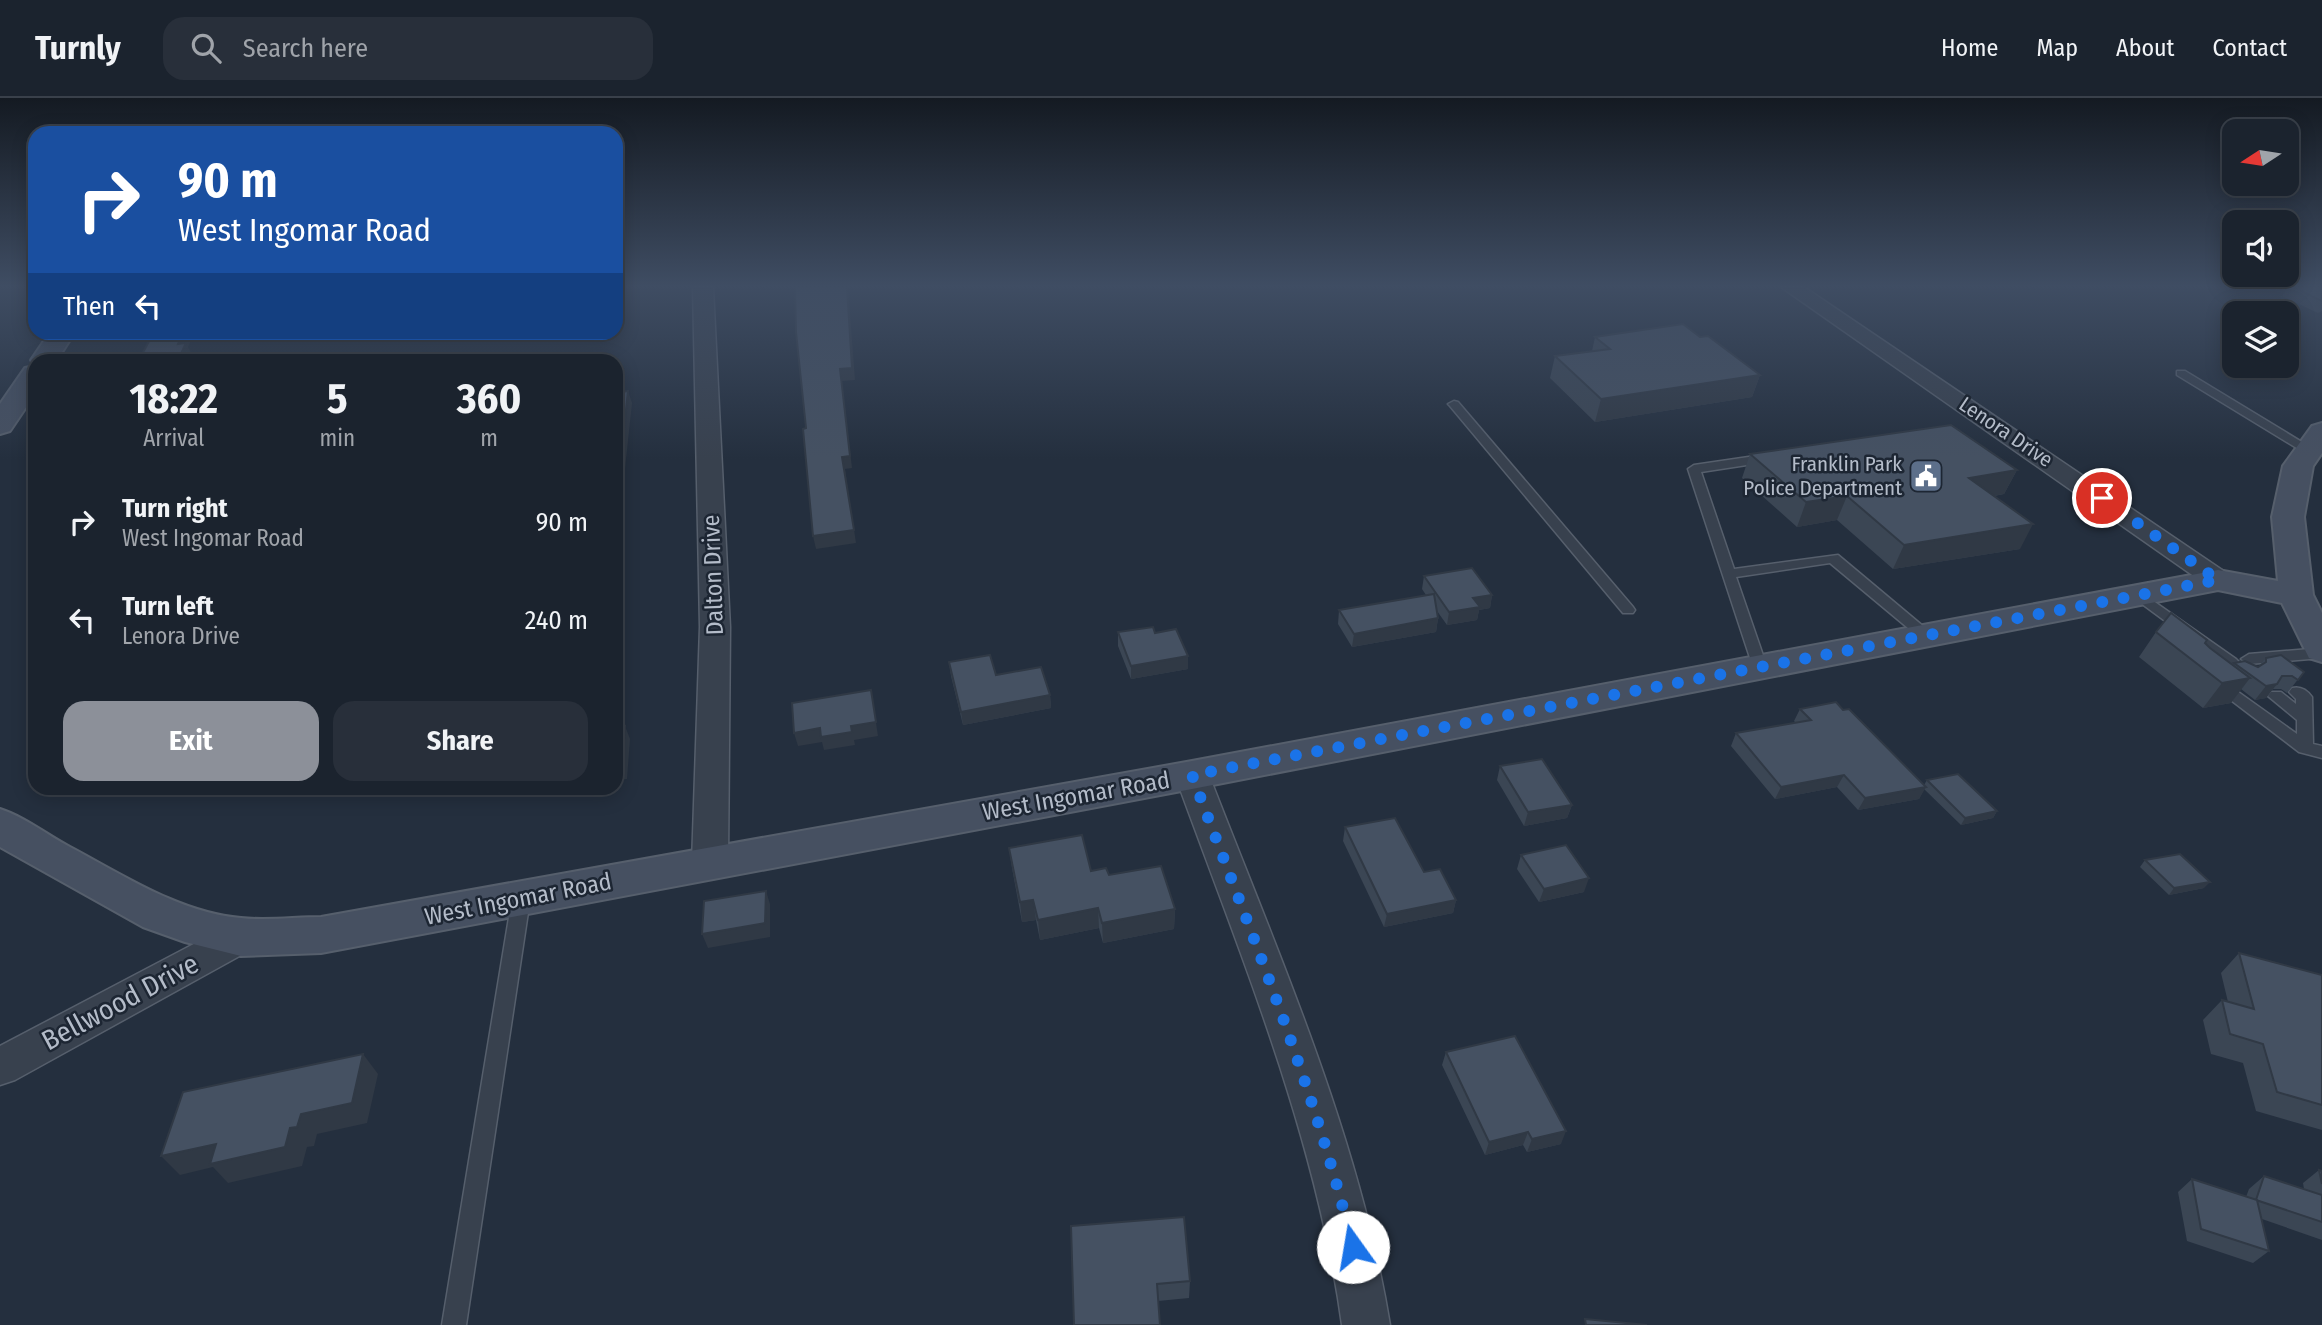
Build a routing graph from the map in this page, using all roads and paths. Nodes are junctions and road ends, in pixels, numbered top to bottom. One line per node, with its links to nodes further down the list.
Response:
1 (705, 344): 27 (street, Dalton Drive)
2 (1874, 344): 10 (street, Lenora Drive)
3 (2181, 373): 7 (lane)
4 (28, 383): 6 (street)
5 (1454, 404): 13 (lane)
6 (0, 425)
7 (2315, 441): 11 (street)
8 (1788, 456): 9 (lane)
9 (1729, 574): 14 (lane); 18 (lane)
10 (2218, 580): 11 (street, West Ingomar Road); 12 (street, West Ingomar Road)
11 (2296, 594): 15 (street)
12 (2139, 595): 14 (street, West Ingomar Road); 16 (lane)
13 (1628, 610)
14 (1925, 635): 18 (street, West Ingomar Road)
15 (2322, 652): 17 (lane)
16 (2231, 662): 17 (lane); 23 (lane)
17 (2247, 666): 19 (lane)
18 (1759, 667): 25 (street, West Ingomar Road)
19 (2264, 670)
20 (2297, 692): 22 (lane)
21 (2276, 696): 22 (lane)
22 (2304, 718): 23 (lane)
23 (2305, 748): 24 (lane)
24 (2322, 752)
25 (1192, 775): 27 (street, West Ingomar Road); 32 (street)
26 (0, 825): 29 (street, West Ingomar Road)
27 (710, 863): 28 (street, West Ingomar Road)
28 (521, 899): 29 (street, West Ingomar Road); 31 (lane)
29 (241, 937): 30 (street, Bellwood Drive)
30 (0, 1067)
31 (454, 1325)
32 (1366, 1325)

